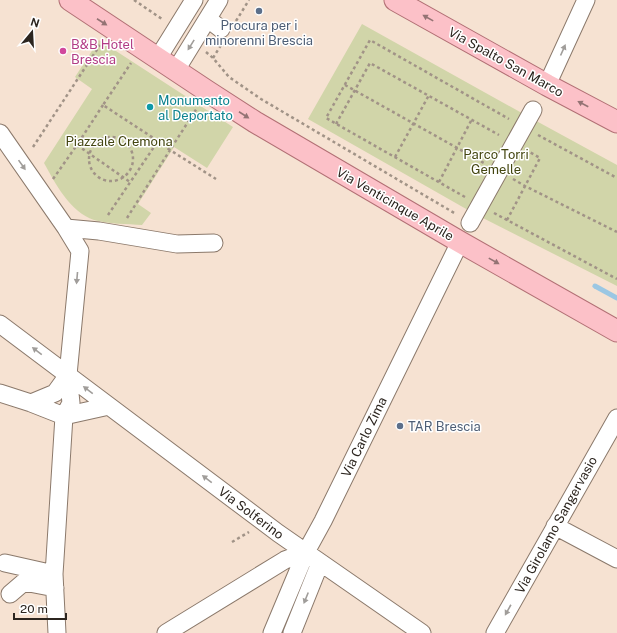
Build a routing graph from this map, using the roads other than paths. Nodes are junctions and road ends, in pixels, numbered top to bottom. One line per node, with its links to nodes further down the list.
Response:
1 (70, 0): 8 (main road, Via Venticinque Aprile, one-way to 8)
2 (194, 0): 8 (street)
3 (219, 0): 6 (street)
4 (395, 0): 10 (main road, Via Spalto San Marco, one-way to 4)
5 (586, 0): 10 (street, one-way to 5)
6 (208, 19): 7 (street); 9 (street, one-way to 9)
7 (221, 29)
8 (158, 58): 9 (main road, Via Venticinque Aprile)
9 (176, 70): 16 (main road, Via Venticinque Aprile, one-way to 16)
10 (547, 85): 12 (main road, Via Spalto San Marco, one-way to 10)
11 (533, 110): 14 (street)
12 (617, 122)
13 (0, 133): 15 (street, one-way to 15)
14 (470, 223)
15 (66, 228): 17 (street); 20 (street, one-way to 20)
16 (460, 242): 19 (main road, Via Venticinque Aprile, one-way to 19); 27 (street, Via Carlo Zima)
17 (214, 243)
18 (0, 324): 20 (street, Via Solferino, one-way to 18)
19 (617, 331)
20 (68, 375): 22 (street); 23 (street, Via Solferino, one-way to 20); 24 (street)
21 (0, 393): 22 (street)
22 (31, 403): 24 (street)
23 (109, 406): 24 (street); 27 (street, Via Solferino, one-way to 23)
24 (64, 416): 31 (street)
25 (617, 418): 26 (street, Via Girolamo Sangervasio)
26 (555, 526): 28 (street); 38 (street, Via Girolamo Sangervasio, one-way to 38)
27 (306, 552): 30 (street); 34 (street, Via Solferino); 35 (street, Via Carlo Zima)
28 (617, 559)
29 (5, 563): 31 (street)
30 (320, 563): 36 (street, one-way to 36); 37 (street)
31 (55, 581): 32 (street); 33 (street)
32 (10, 594)
33 (57, 633)
34 (166, 633)
35 (272, 633)
36 (292, 633)
37 (422, 633)
38 (495, 633)

